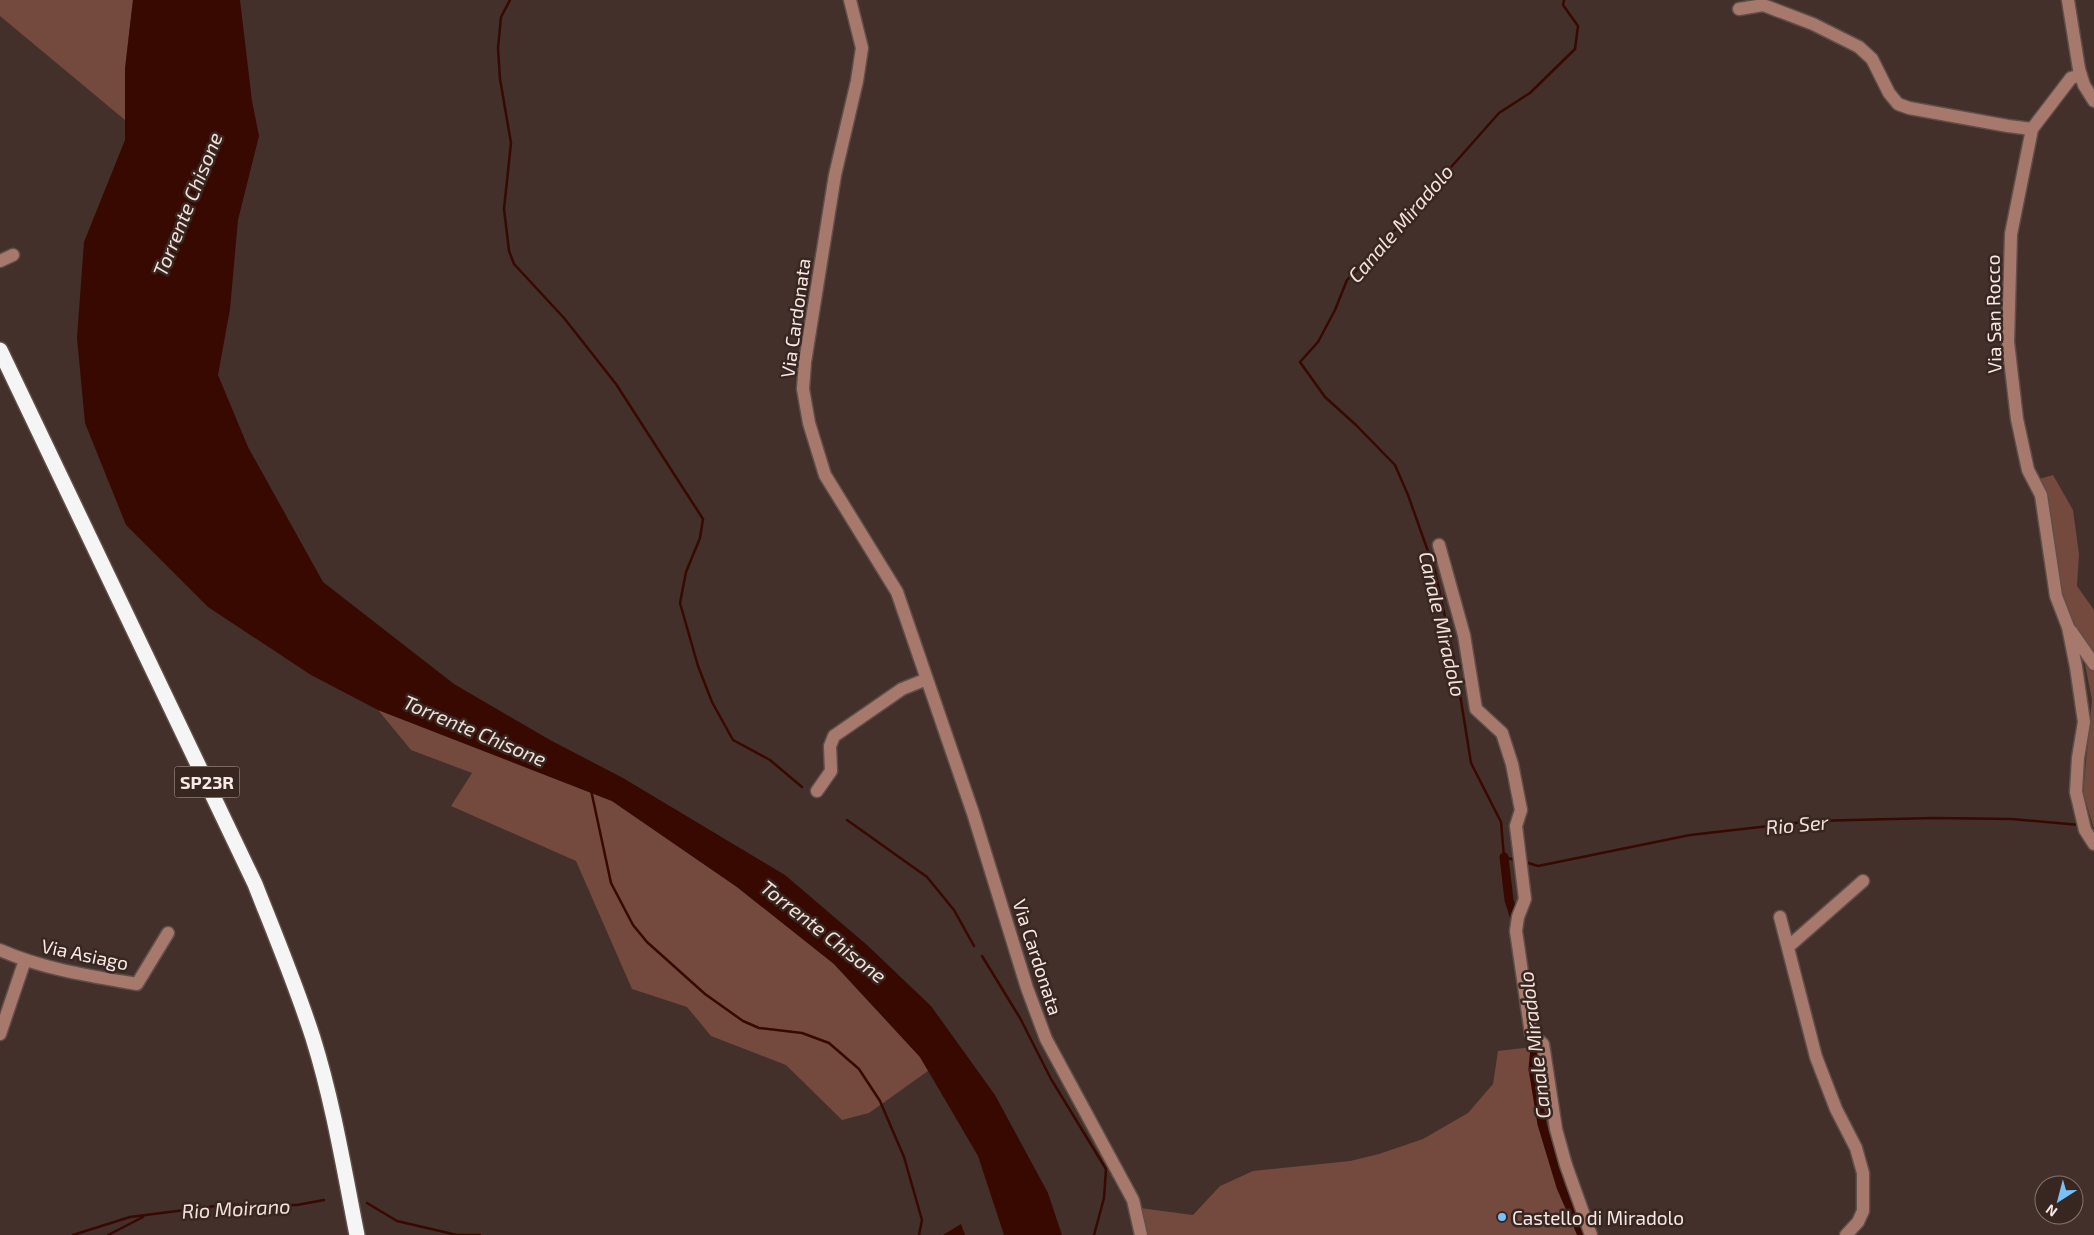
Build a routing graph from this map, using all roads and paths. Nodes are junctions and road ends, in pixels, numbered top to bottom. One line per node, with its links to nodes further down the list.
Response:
1 (850, 0): 14 (street, Via Cardonata)
2 (2068, 0): 4 (street)
3 (1739, 9): 6 (street)
4 (2081, 75): 5 (street); 6 (street, Via San Rocco)
5 (2093, 98)
6 (2032, 129): 12 (street, Via San Rocco)
7 (13, 255): 8 (street)
8 (0, 261)
9 (0, 350): 25 (highway, SP23R)
10 (0, 369): 24 (highway, SP23R)
11 (1438, 545): 27 (street)
12 (2068, 627): 13 (street); 16 (street)
13 (2094, 664)
14 (927, 679): 15 (street); 26 (street, Via Cardonata)
15 (817, 791)
16 (2094, 844)
17 (1863, 881): 20 (street)
18 (1780, 916): 20 (street)
19 (168, 932): 22 (street, Via Asiago)
20 (1788, 947): 28 (street)
21 (0, 950): 22 (street, Via Asiago)
22 (25, 960): 23 (street, Via Asiago)
23 (0, 1034)
24 (349, 1235)
25 (357, 1235)
26 (1141, 1235)
27 (1591, 1235)
28 (1846, 1235)

